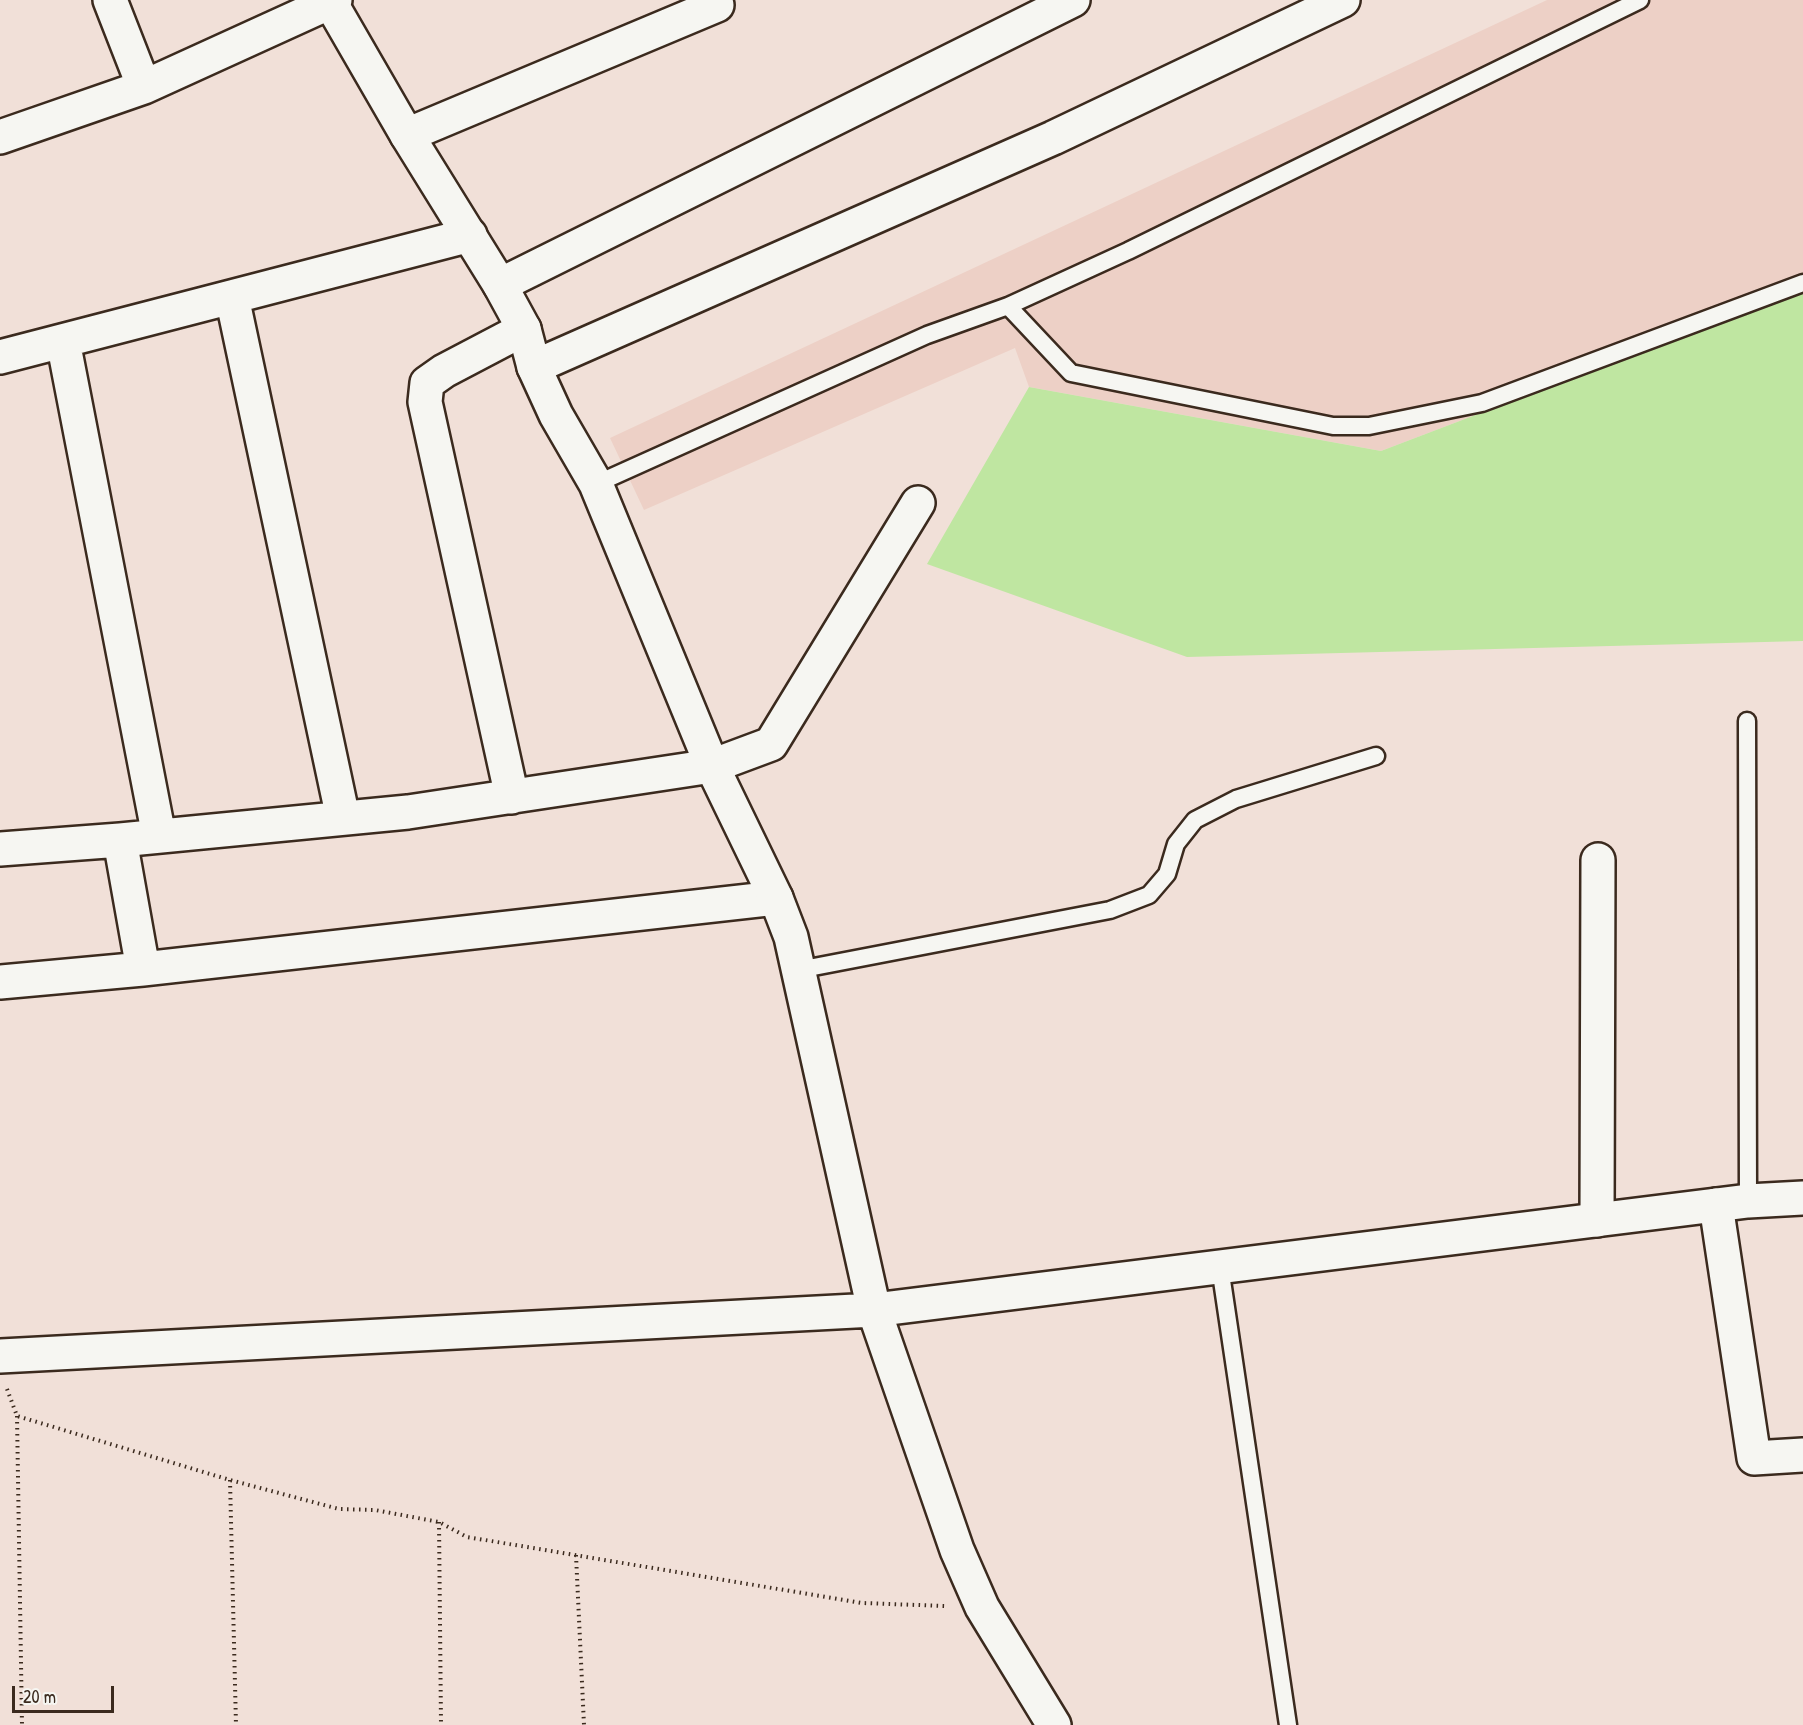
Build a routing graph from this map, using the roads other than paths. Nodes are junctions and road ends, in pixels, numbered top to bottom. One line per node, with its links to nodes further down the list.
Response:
1 (110, 0): 7 (street)
2 (1072, 0): 12 (street)
3 (1343, 0): 18 (street)
4 (1640, 0): 14 (lane)
5 (332, 1): 7 (street); 8 (street)
6 (717, 5): 8 (street)
7 (144, 87): 9 (street)
8 (407, 135): 10 (street)
9 (0, 137)
10 (470, 235): 12 (street); 13 (street)
11 (1803, 282): 14 (lane)
12 (500, 285): 15 (street)
13 (232, 297): 16 (street); 25 (street)
14 (1008, 306): 19 (lane)
15 (524, 329): 18 (street); 24 (street)
16 (63, 341): 17 (street); 26 (street)
17 (0, 357)
18 (534, 367): 19 (street)
19 (596, 483): 23 (street)
20 (918, 503): 23 (street)
21 (1747, 721): 35 (lane)
22 (1376, 756): 32 (lane)
23 (712, 766): 24 (street); 30 (street)
24 (512, 796): 25 (street)
25 (343, 818): 26 (street)
26 (159, 836): 27 (street)
27 (120, 840): 28 (street); 31 (street)
28 (0, 849)
29 (1598, 860): 37 (street)
30 (776, 898): 31 (street); 32 (street)
31 (143, 969): 33 (street)
32 (798, 970): 39 (street)
33 (0, 982)
34 (1803, 1198): 35 (street)
35 (1748, 1201): 36 (street)
36 (1716, 1205): 37 (street); 41 (street)
37 (1597, 1220): 38 (street)
38 (1220, 1267): 39 (street); 43 (lane)
39 (874, 1310): 40 (street); 42 (street)
40 (2, 1370)
41 (1803, 1455)
42 (1054, 1725)
43 (1288, 1725)

